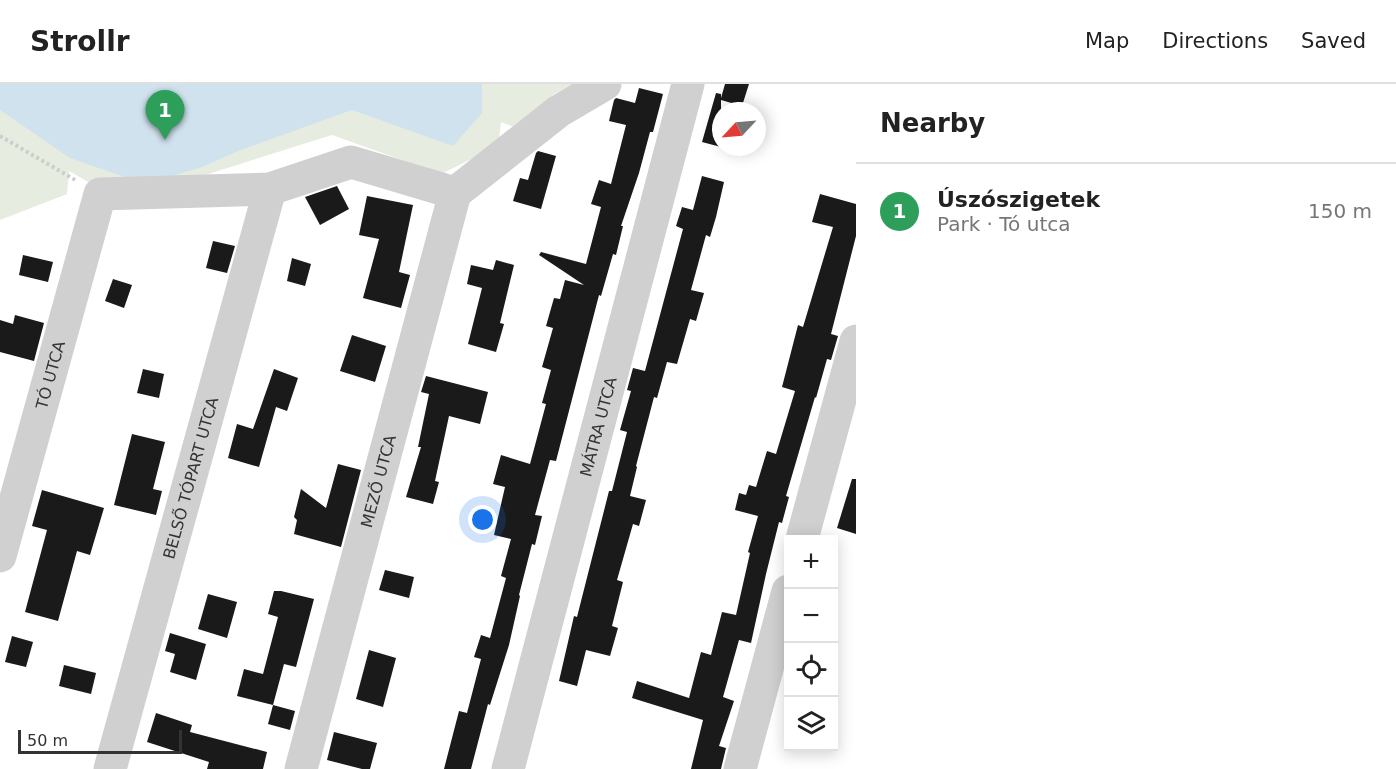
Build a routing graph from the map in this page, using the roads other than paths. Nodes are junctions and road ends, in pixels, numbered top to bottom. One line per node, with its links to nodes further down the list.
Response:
1 (605, 84): 4 (street)
2 (688, 84): 11 (street, MÁTRA UTCA)
3 (270, 189): 4 (street); 7 (street, TÓ UTCA); 9 (street, BELSŐ TÓPART UTCA)
4 (455, 193): 10 (street, MEZŐ UTCA)
5 (856, 341): 6 (street)
6 (803, 535)
7 (0, 556)
8 (784, 609): 12 (street)
9 (110, 769)
10 (301, 769)
11 (508, 769)
12 (740, 769)

